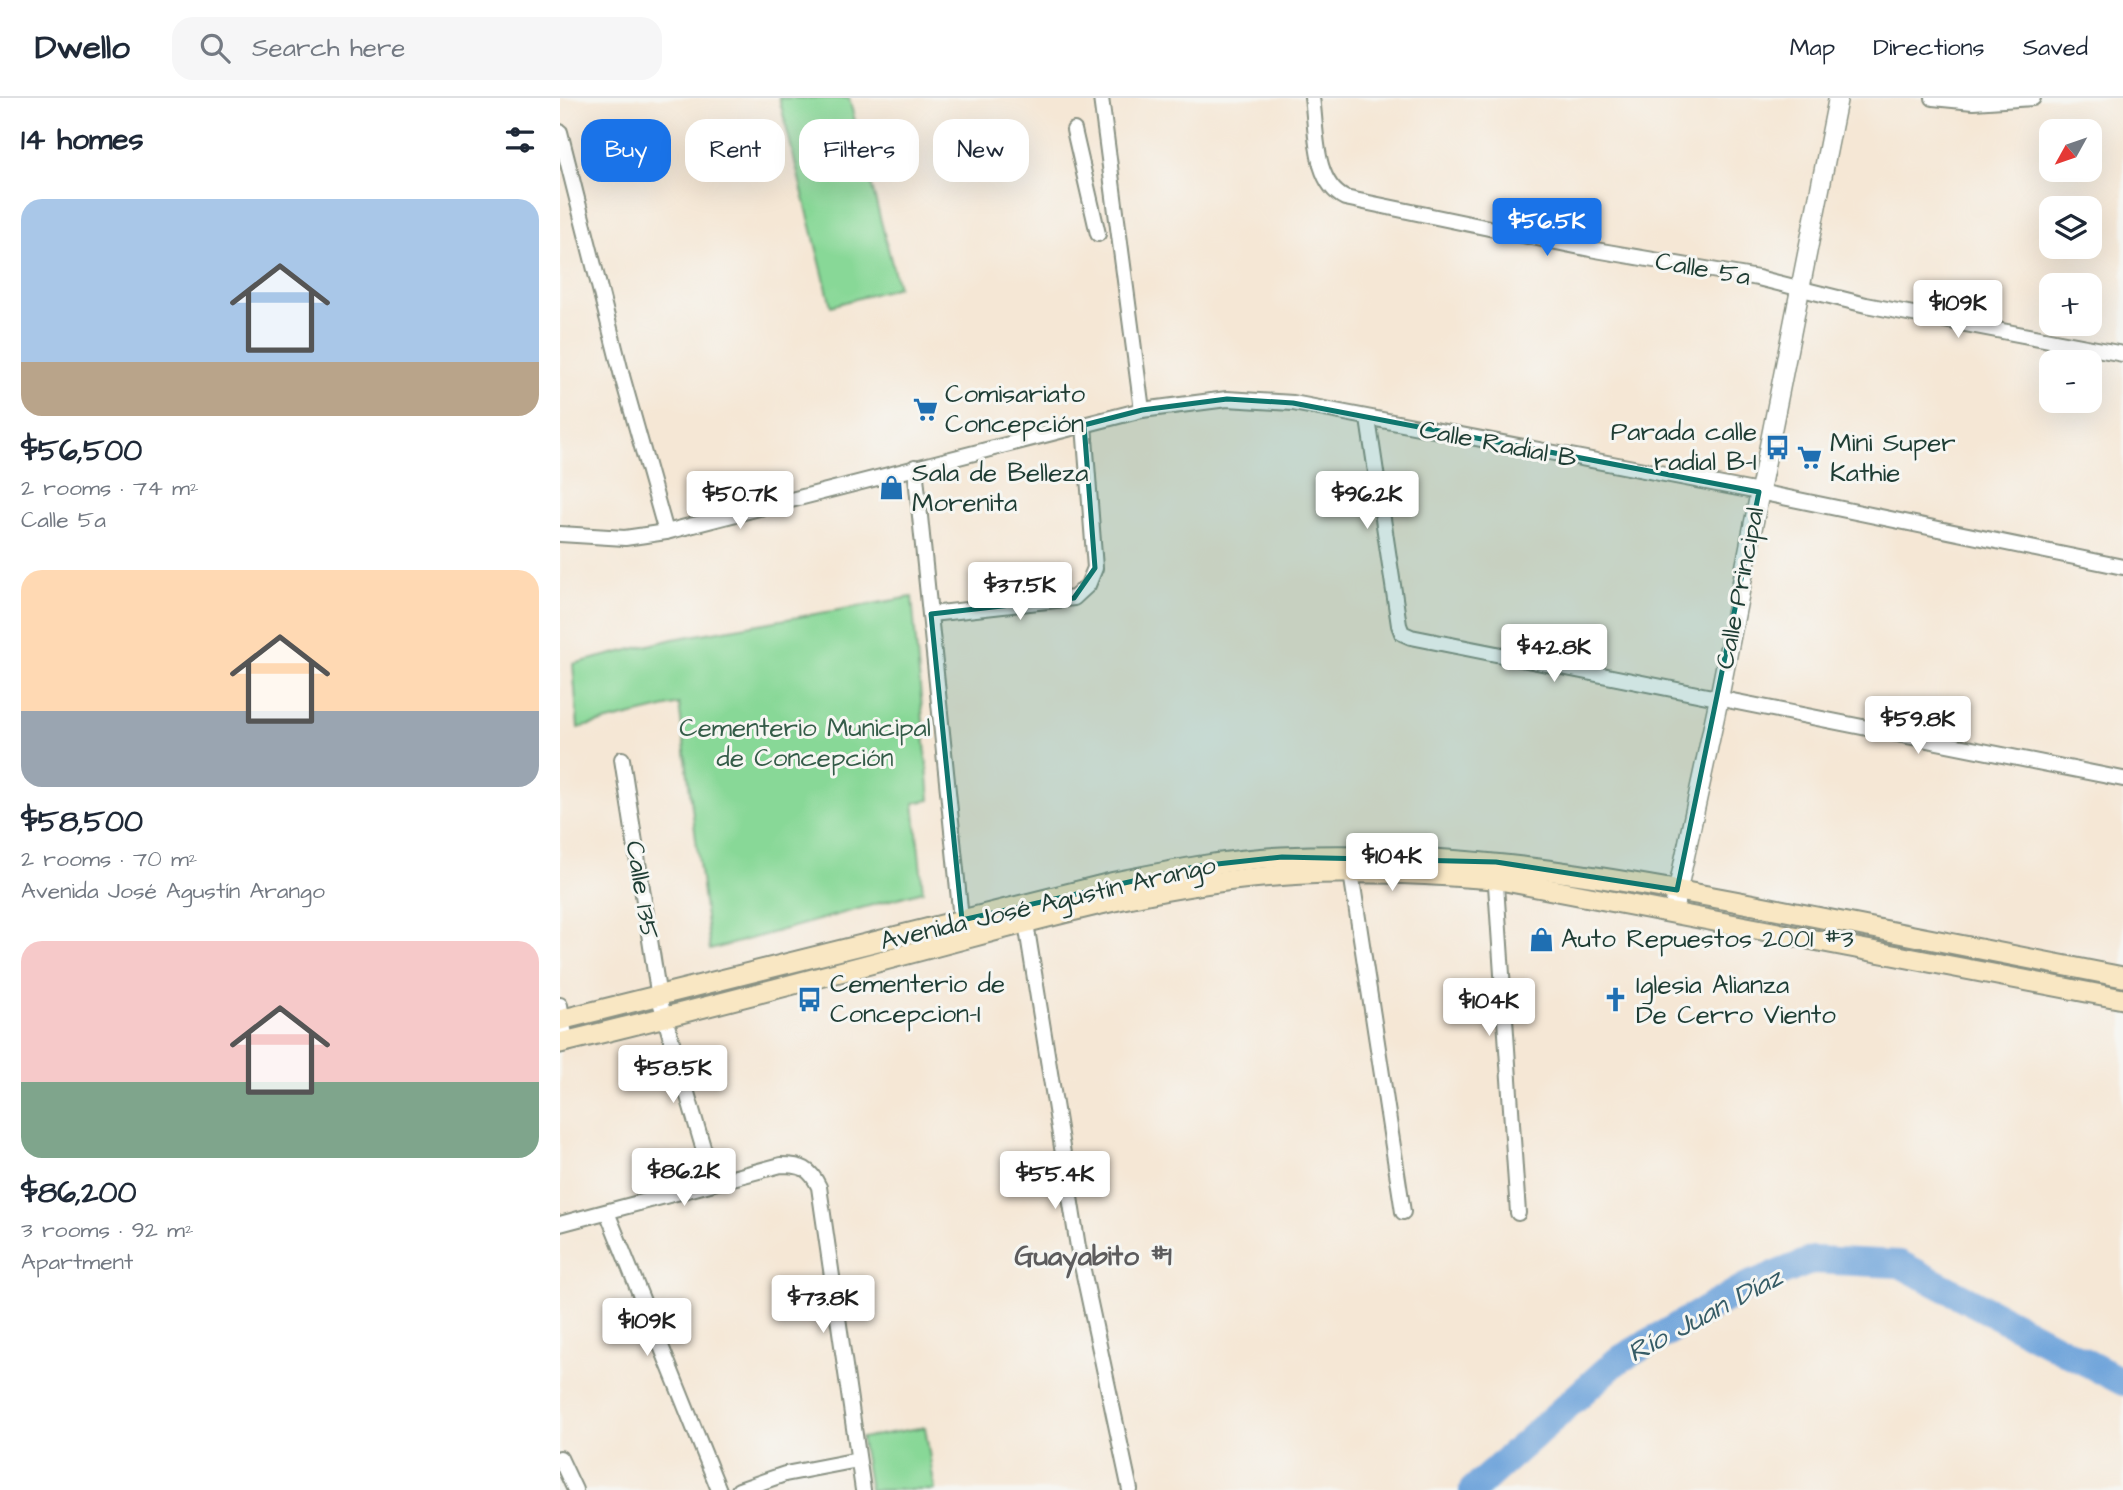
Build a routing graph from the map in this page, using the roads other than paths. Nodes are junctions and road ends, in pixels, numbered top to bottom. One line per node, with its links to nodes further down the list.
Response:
1 (1101, 98): 9 (street)
2 (1312, 98): 12 (street, Calle 5a)
3 (1838, 98): 12 (street, Calle Principal)
4 (1933, 98): 5 (street)
5 (2033, 98)
6 (1074, 130): 10 (street)
7 (560, 132): 8 (street)
8 (565, 175): 19 (street)
9 (1115, 211): 10 (street); 14 (street)
10 (1094, 215): 11 (street)
11 (1098, 234)
12 (1800, 289): 13 (street, Calle 5a); 18 (street, Calle Principal)
13 (2123, 354)
14 (1142, 410): 15 (street, Calle Radial B); 16 (street, Calle Radial B)
15 (1367, 419): 18 (street, Calle Radial B); 23 (street)
16 (1084, 425): 17 (street, Calle Radial B); 22 (street)
17 (915, 467): 19 (street, Calle Radial B); 22 (street)
18 (1759, 492): 21 (street, Calle Radial B); 23 (street, Calle Principal)
19 (666, 532): 20 (street, Calle Radial B)
20 (560, 534)
21 (2123, 567)
22 (931, 614): 30 (street)
23 (1719, 698): 25 (street); 28 (street, Calle Principal)
24 (622, 759): 34 (street, Calle 135)
25 (2123, 779)
26 (1350, 865): 27 (main road, Avenida José Agustín Arango); 30 (main road, Avenida José Agustín Arango); 31 (main road, Avenida José Agustín Arango); 41 (street)
27 (1495, 870): 28 (main road, Avenida José Agustín Arango); 29 (main road, Avenida José Agustín Arango); 42 (street)
28 (1677, 890): 29 (street, Calle Principal); 33 (main road, Avenida José Agustín Arango)
29 (1673, 912): 35 (main road, Avenida José Agustín Arango)
30 (962, 920): 32 (street); 34 (main road, Avenida José Agustín Arango)
31 (1026, 923): 32 (main road, Avenida José Agustín Arango); 50 (street)
32 (962, 940): 37 (main road, Avenida José Agustín Arango)
33 (2123, 977)
34 (659, 998): 36 (main road, Avenida José Agustín Arango); 37 (street, Calle 135)
35 (2123, 999)
36 (561, 1015): 38 (street)
37 (666, 1019): 38 (main road, Avenida José Agustín Arango); 39 (street, Calle 135)
38 (563, 1042)
39 (713, 1181): 40 (street); 45 (street)
40 (607, 1212): 43 (street); 47 (street)
41 (1403, 1212)
42 (1518, 1213)
43 (560, 1224)
44 (560, 1458): 46 (street)
45 (858, 1460): 48 (street); 49 (street)
46 (575, 1490)
47 (719, 1490)
48 (738, 1490)
49 (863, 1490)
50 (1130, 1490)

